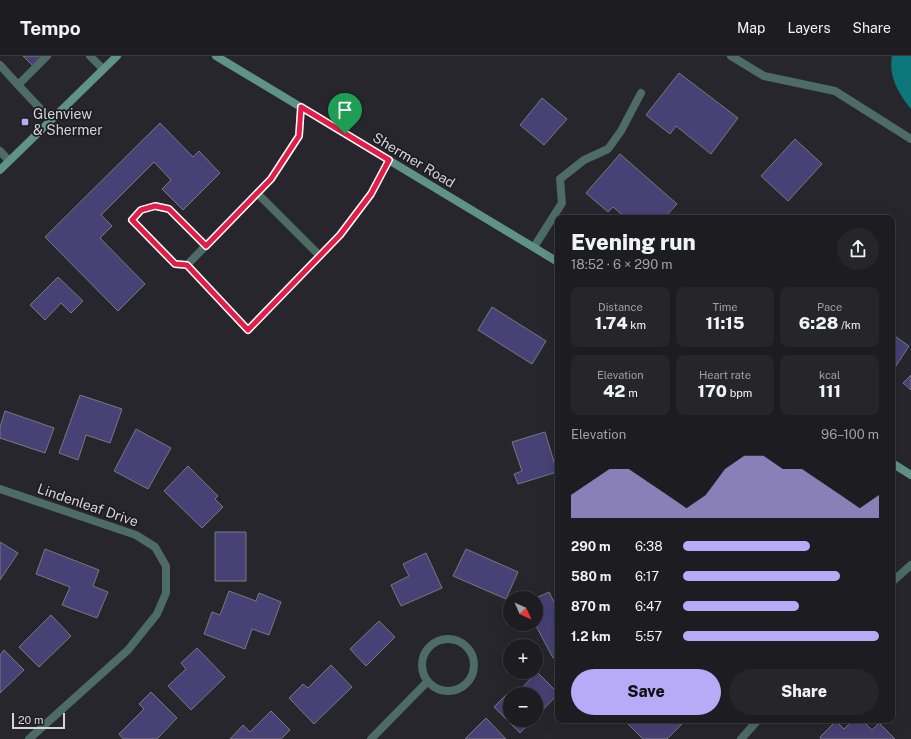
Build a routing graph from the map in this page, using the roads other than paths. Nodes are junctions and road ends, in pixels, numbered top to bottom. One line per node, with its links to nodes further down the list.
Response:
1 (47, 56): 8 (street)
2 (90, 56): 7 (street)
3 (116, 56): 7 (main road)
4 (216, 56): 10 (main road, Shermer Road)
5 (731, 56): 12 (street)
6 (0, 65): 8 (street)
7 (103, 69): 11 (main road)
8 (18, 84): 11 (street)
9 (641, 93): 19 (street)
10 (301, 107): 14 (main road, Shermer Road); 17 (street)
11 (51, 120): 15 (main road)
12 (911, 139)
13 (0, 151): 15 (street)
14 (389, 160): 19 (main road, Shermer Road); 20 (street)
15 (9, 161): 16 (main road)
16 (0, 170)
17 (257, 193): 18 (street); 20 (street)
18 (206, 246): 22 (street); 22 (street)
19 (534, 248): 21 (main road, Shermer Road)
20 (320, 256): 22 (street)
21 (555, 260)
22 (187, 265)
23 (895, 465): 24 (main road)
24 (911, 475)
25 (0, 489): 30 (street, Lindenleaf Drive)
26 (911, 564): 27 (street)
27 (895, 579)
28 (427, 682): 28 (street); 31 (street)
29 (755, 723): 32 (street)
30 (29, 739)
31 (370, 739)
32 (741, 739)

